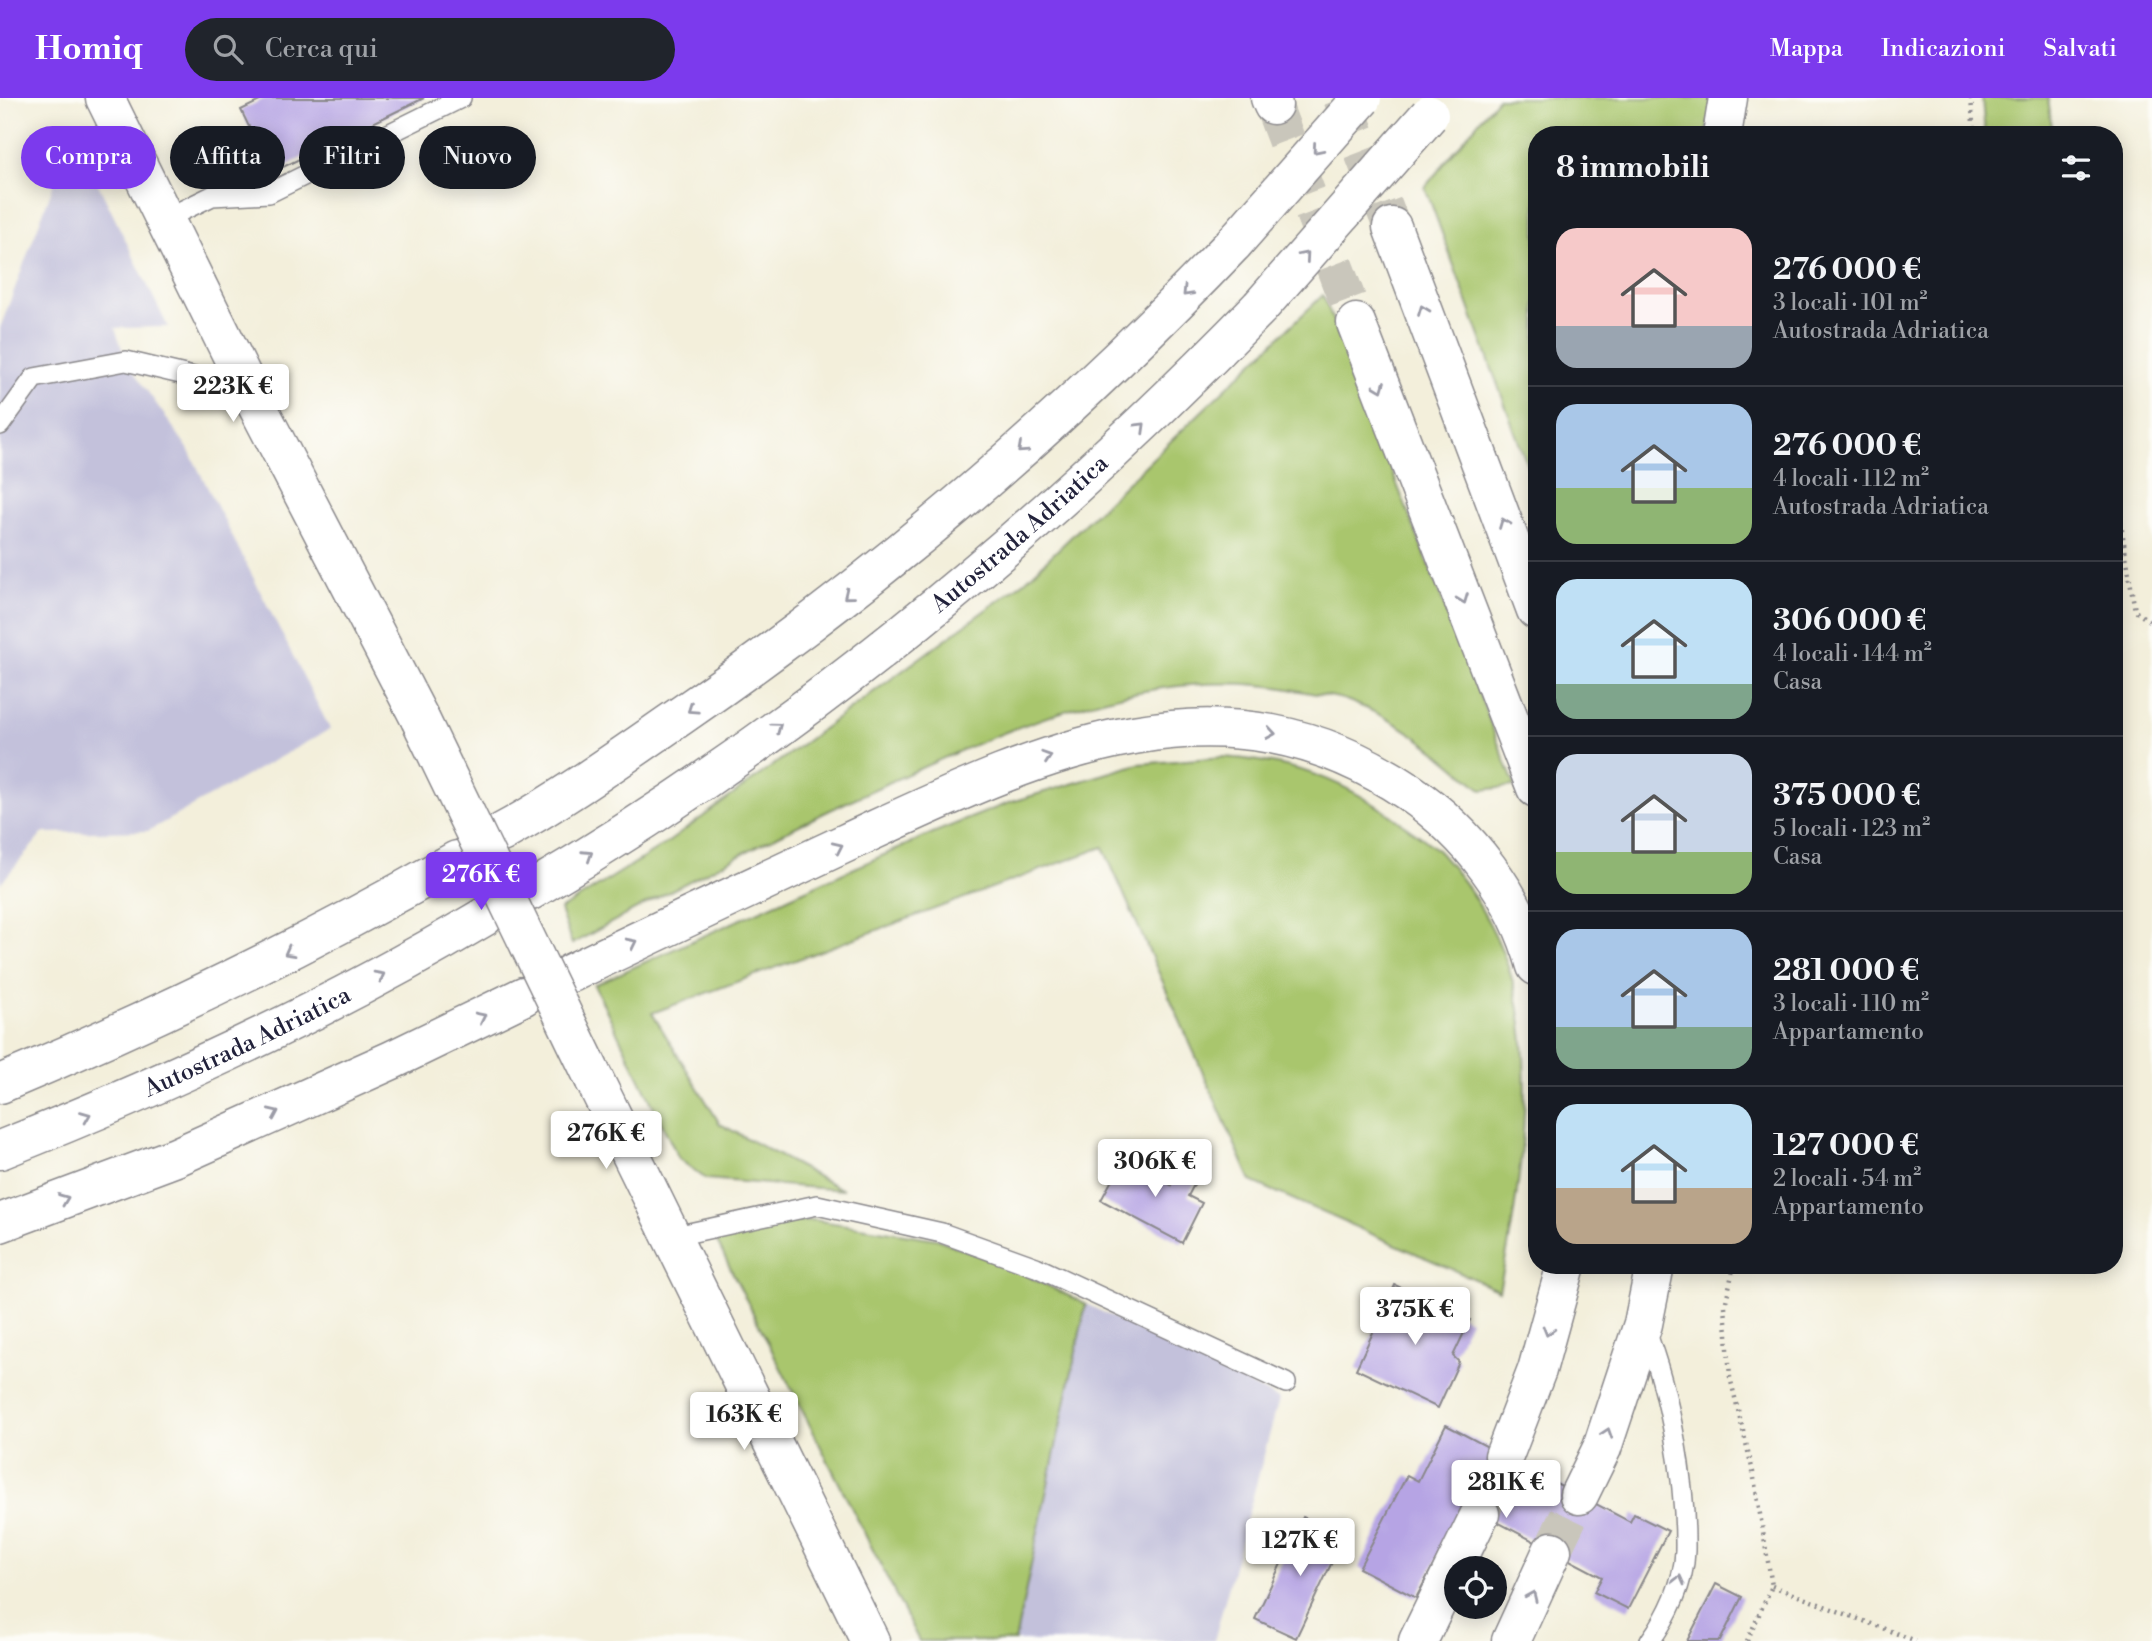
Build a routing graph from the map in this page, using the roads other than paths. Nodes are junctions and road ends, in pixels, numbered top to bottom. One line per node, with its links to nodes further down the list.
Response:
1 (105, 98): 7 (main road)
2 (461, 98): 7 (lane)
3 (1362, 98): 14 (main road, one-way to 14, bridge)
4 (1728, 98): 6 (main road)
5 (1436, 106): 16 (main road, Autostrada Adriatica, one-way to 5, bridge)
6 (1723, 126)
7 (165, 219): 10 (main road)
8 (1392, 227): 12 (main road, one-way to 8)
9 (1356, 323): 13 (main road, one-way to 13)
10 (249, 390): 11 (lane); 24 (main road, bridge)
11 (0, 425)
12 (1528, 589)
13 (1528, 767)
14 (501, 833)
15 (457, 860): 21 (main road, one-way to 21)
16 (530, 891)
17 (484, 917): 22 (main road, Autostrada Adriatica, one-way to 17)
18 (1528, 937): 19 (main road, one-way to 18)
19 (571, 973)
20 (524, 996): 23 (main road, one-way to 20)
21 (0, 1084)
22 (0, 1150)
23 (0, 1223)
24 (671, 1237): 28 (lane); 33 (main road)
25 (1564, 1274): 29 (main road, one-way to 29)
26 (1652, 1274): 27 (main road)
27 (1643, 1324): 30 (main road, one-way to 27); 36 (lane, one-way to 27)
28 (1286, 1383)
29 (1504, 1456)
30 (1579, 1495)
31 (1480, 1514): 34 (main road)
32 (1552, 1551): 35 (main road, one-way to 32)
33 (870, 1641)
34 (1418, 1641)
35 (1511, 1641)
36 (1650, 1641)

